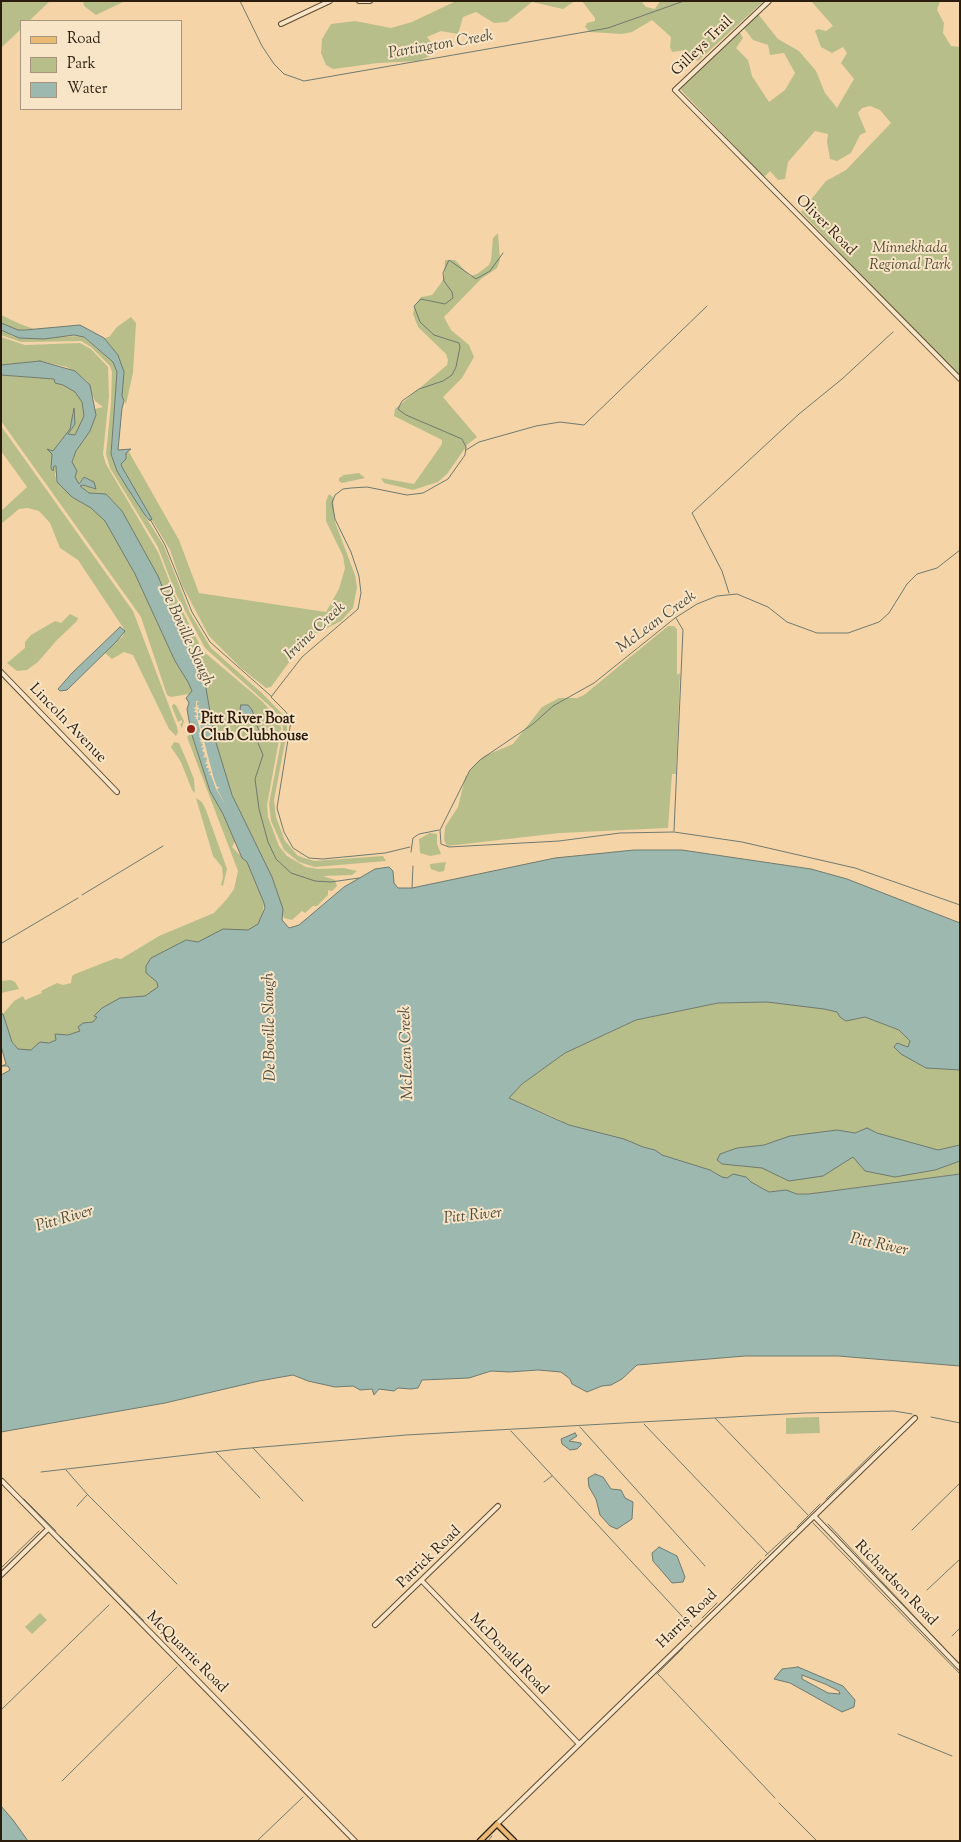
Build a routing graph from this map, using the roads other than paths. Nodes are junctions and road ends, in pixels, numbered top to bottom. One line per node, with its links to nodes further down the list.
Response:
1 (330, 1): 5 (street)
2 (359, 1): 3 (street)
3 (370, 1)
4 (769, 1): 6 (street, Gilleys Trail)
5 (281, 24)
6 (675, 90): 7 (street, Oliver Road)
7 (960, 379)
8 (1, 672): 9 (street, Lincoln Avenue)
9 (117, 792)
10 (915, 1418): 13 (street, Harris Road)
11 (2, 1481): 14 (street, McQuarrie Road)
12 (498, 1506): 16 (street, Patrick Road)
13 (814, 1516): 18 (street, Richardson Road); 19 (street, Harris Road)
14 (48, 1529): 15 (street); 21 (street, McQuarrie Road)
15 (1, 1574)
16 (422, 1581): 17 (street, Patrick Road); 19 (street, McDonald Road)
17 (375, 1624)
18 (960, 1668)
19 (579, 1744): 20 (street, Harris Road)
20 (498, 1824): 22 (main road, Harris Road); 23 (main road)
21 (355, 1841)
22 (480, 1841)
23 (514, 1841)

